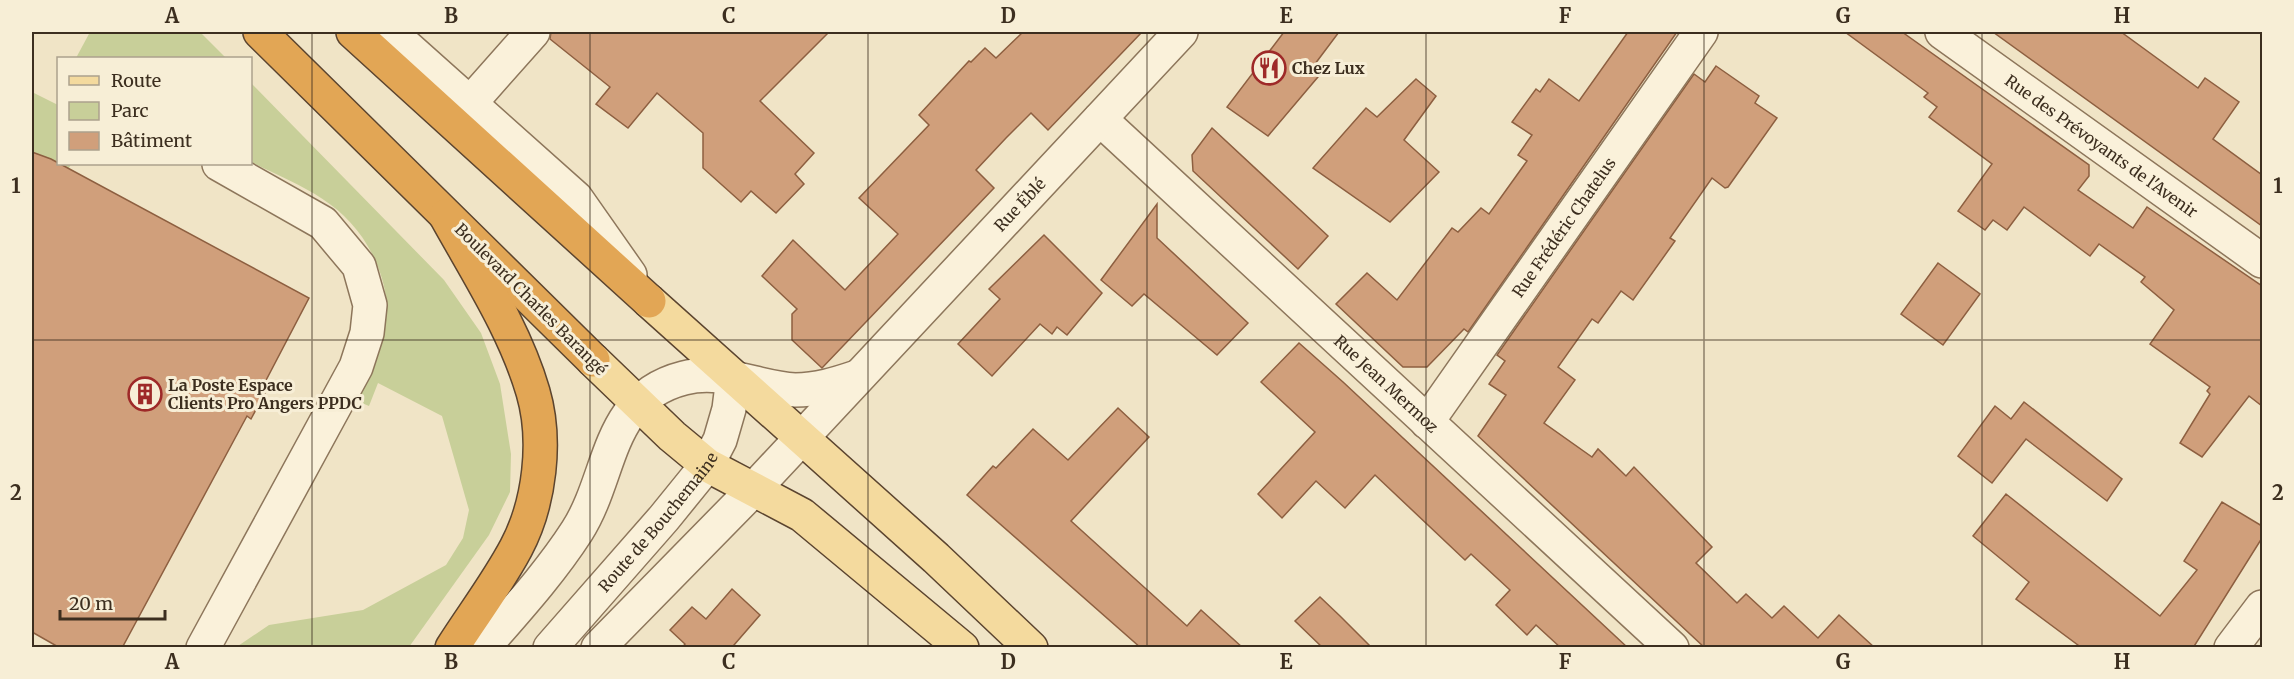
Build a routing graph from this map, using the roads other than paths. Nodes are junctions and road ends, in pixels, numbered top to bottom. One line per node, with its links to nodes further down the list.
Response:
1 (260, 32): 11 (highway, Boulevard Charles Barangé)
2 (353, 32): 13 (highway)
3 (390, 32): 8 (street)
4 (533, 32): 8 (street)
5 (1181, 32): 9 (street, Rue Éblé)
6 (1701, 32): 18 (street, Rue Frédéric Chatelus)
7 (1942, 32): 12 (street, Rue des Prévoyants de l'Avenir)
8 (471, 102): 13 (street)
9 (1100, 119): 16 (street, Rue Éblé); 18 (street, Rue Jean Mermoz)
10 (221, 165): 23 (street)
11 (446, 216): 14 (highway, Boulevard Charles Barangé); 24 (highway)
12 (2262, 261)
13 (649, 301): 15 (main road)
14 (593, 360): 17 (main road, Boulevard Charles Barangé)
15 (733, 377): 16 (street, Rue Éblé); 17 (street, Rue Éblé); 19 (main road); 20 (street, Route de Bouchemaine)
16 (859, 377): 19 (street, Rue Éblé)
17 (630, 413): 20 (main road, Boulevard Charles Barangé); 25 (street)
18 (1427, 422): 30 (street, Rue Jean Mermoz)
19 (801, 437): 21 (street, Rue Éblé); 29 (main road)
20 (706, 465): 21 (main road, Boulevard Charles Barangé); 26 (street, Route de Bouchemaine)
21 (753, 490): 27 (street); 28 (main road, Boulevard Charles Barangé)
22 (2262, 607): 31 (street)
23 (203, 648)
24 (452, 648)
25 (483, 648)
26 (550, 648)
27 (598, 648)
28 (962, 648)
29 (1030, 648)
30 (1672, 648)
31 (2231, 648)

